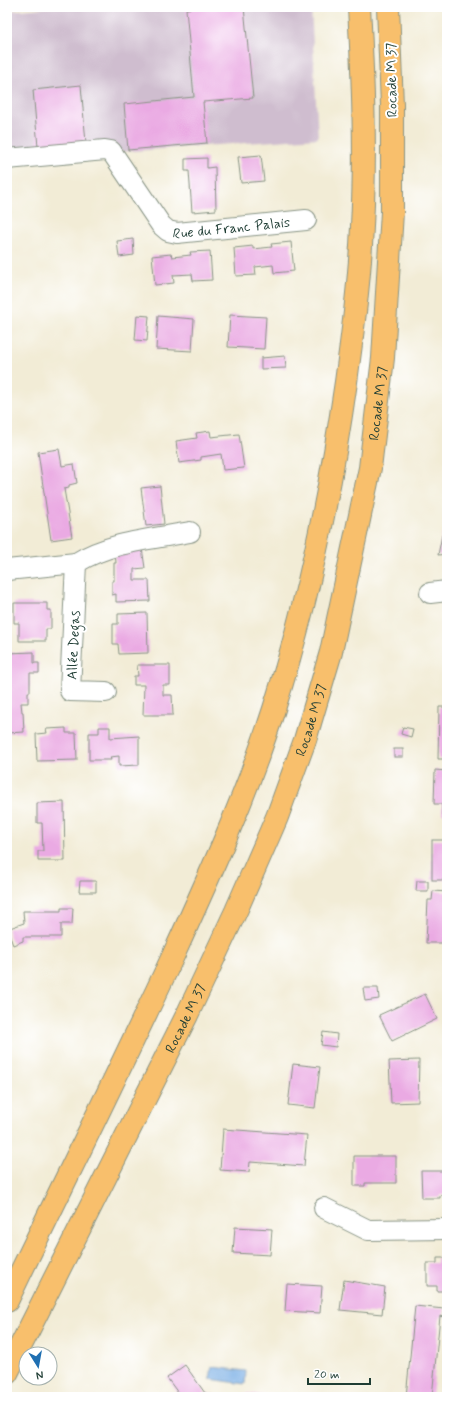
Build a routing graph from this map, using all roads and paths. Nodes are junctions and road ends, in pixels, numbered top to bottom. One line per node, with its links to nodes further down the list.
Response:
1 (359, 7): 11 (highway, Rocade M 37)
2 (388, 7): 12 (highway, Rocade M 37)
3 (7, 159): 4 (street, Rue du Franc Palais)
4 (306, 220)
5 (190, 532): 6 (street)
6 (76, 563): 7 (street); 8 (street, Allée Degas)
7 (7, 570)
8 (106, 692)
9 (324, 1208): 10 (street)
10 (447, 1229)
11 (7, 1301)
12 (7, 1373)

